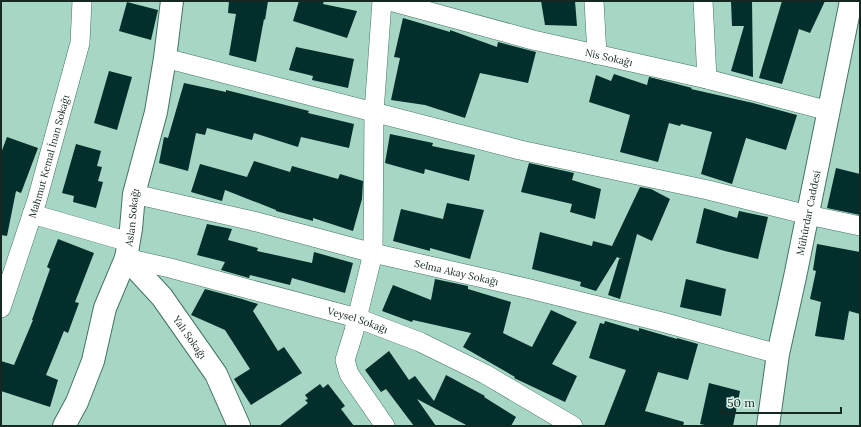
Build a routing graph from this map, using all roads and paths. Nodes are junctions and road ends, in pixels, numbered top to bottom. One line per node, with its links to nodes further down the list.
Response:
1 (82, 1): 14 (street, Mahmut Kemal İnan Sokağı)
2 (172, 1): 9 (street, Aslan Sokağı)
3 (382, 1): 12 (street)
4 (390, 1): 8 (street, Nis Sokağı)
5 (594, 1): 8 (street)
6 (703, 1): 10 (street)
7 (851, 1): 11 (street, Mühürdar Caddesi)
8 (597, 55): 10 (street, Nis Sokağı)
9 (165, 58): 12 (street); 13 (street, Aslan Sokağı)
10 (707, 79): 11 (street, Nis Sokağı)
11 (829, 111): 15 (street, Mühürdar Caddesi)
12 (374, 112): 15 (street); 18 (street)
13 (134, 194): 17 (street, Aslan Sokağı); 18 (street, Selma Akay Sokağı)
14 (32, 214): 17 (street, Veysel Sokağı); 19 (street, Mahmut Kemal İnan Sokağı)
15 (808, 215): 16 (street); 21 (street, Mühürdar Caddesi)
16 (860, 226)
17 (127, 250): 20 (street, Veysel Sokağı); 22 (street, Aslan Sokağı); 23 (street, Yalı Sokağı)
18 (373, 254): 20 (street); 21 (street, Selma Akay Sokağı)
19 (1, 308)
20 (357, 318): 24 (street); 25 (street, Veysel Sokağı)
21 (778, 354): 26 (street, Mühürdar Caddesi)
22 (64, 426)
23 (239, 426)
24 (385, 426)
25 (573, 426)
26 (768, 426)

